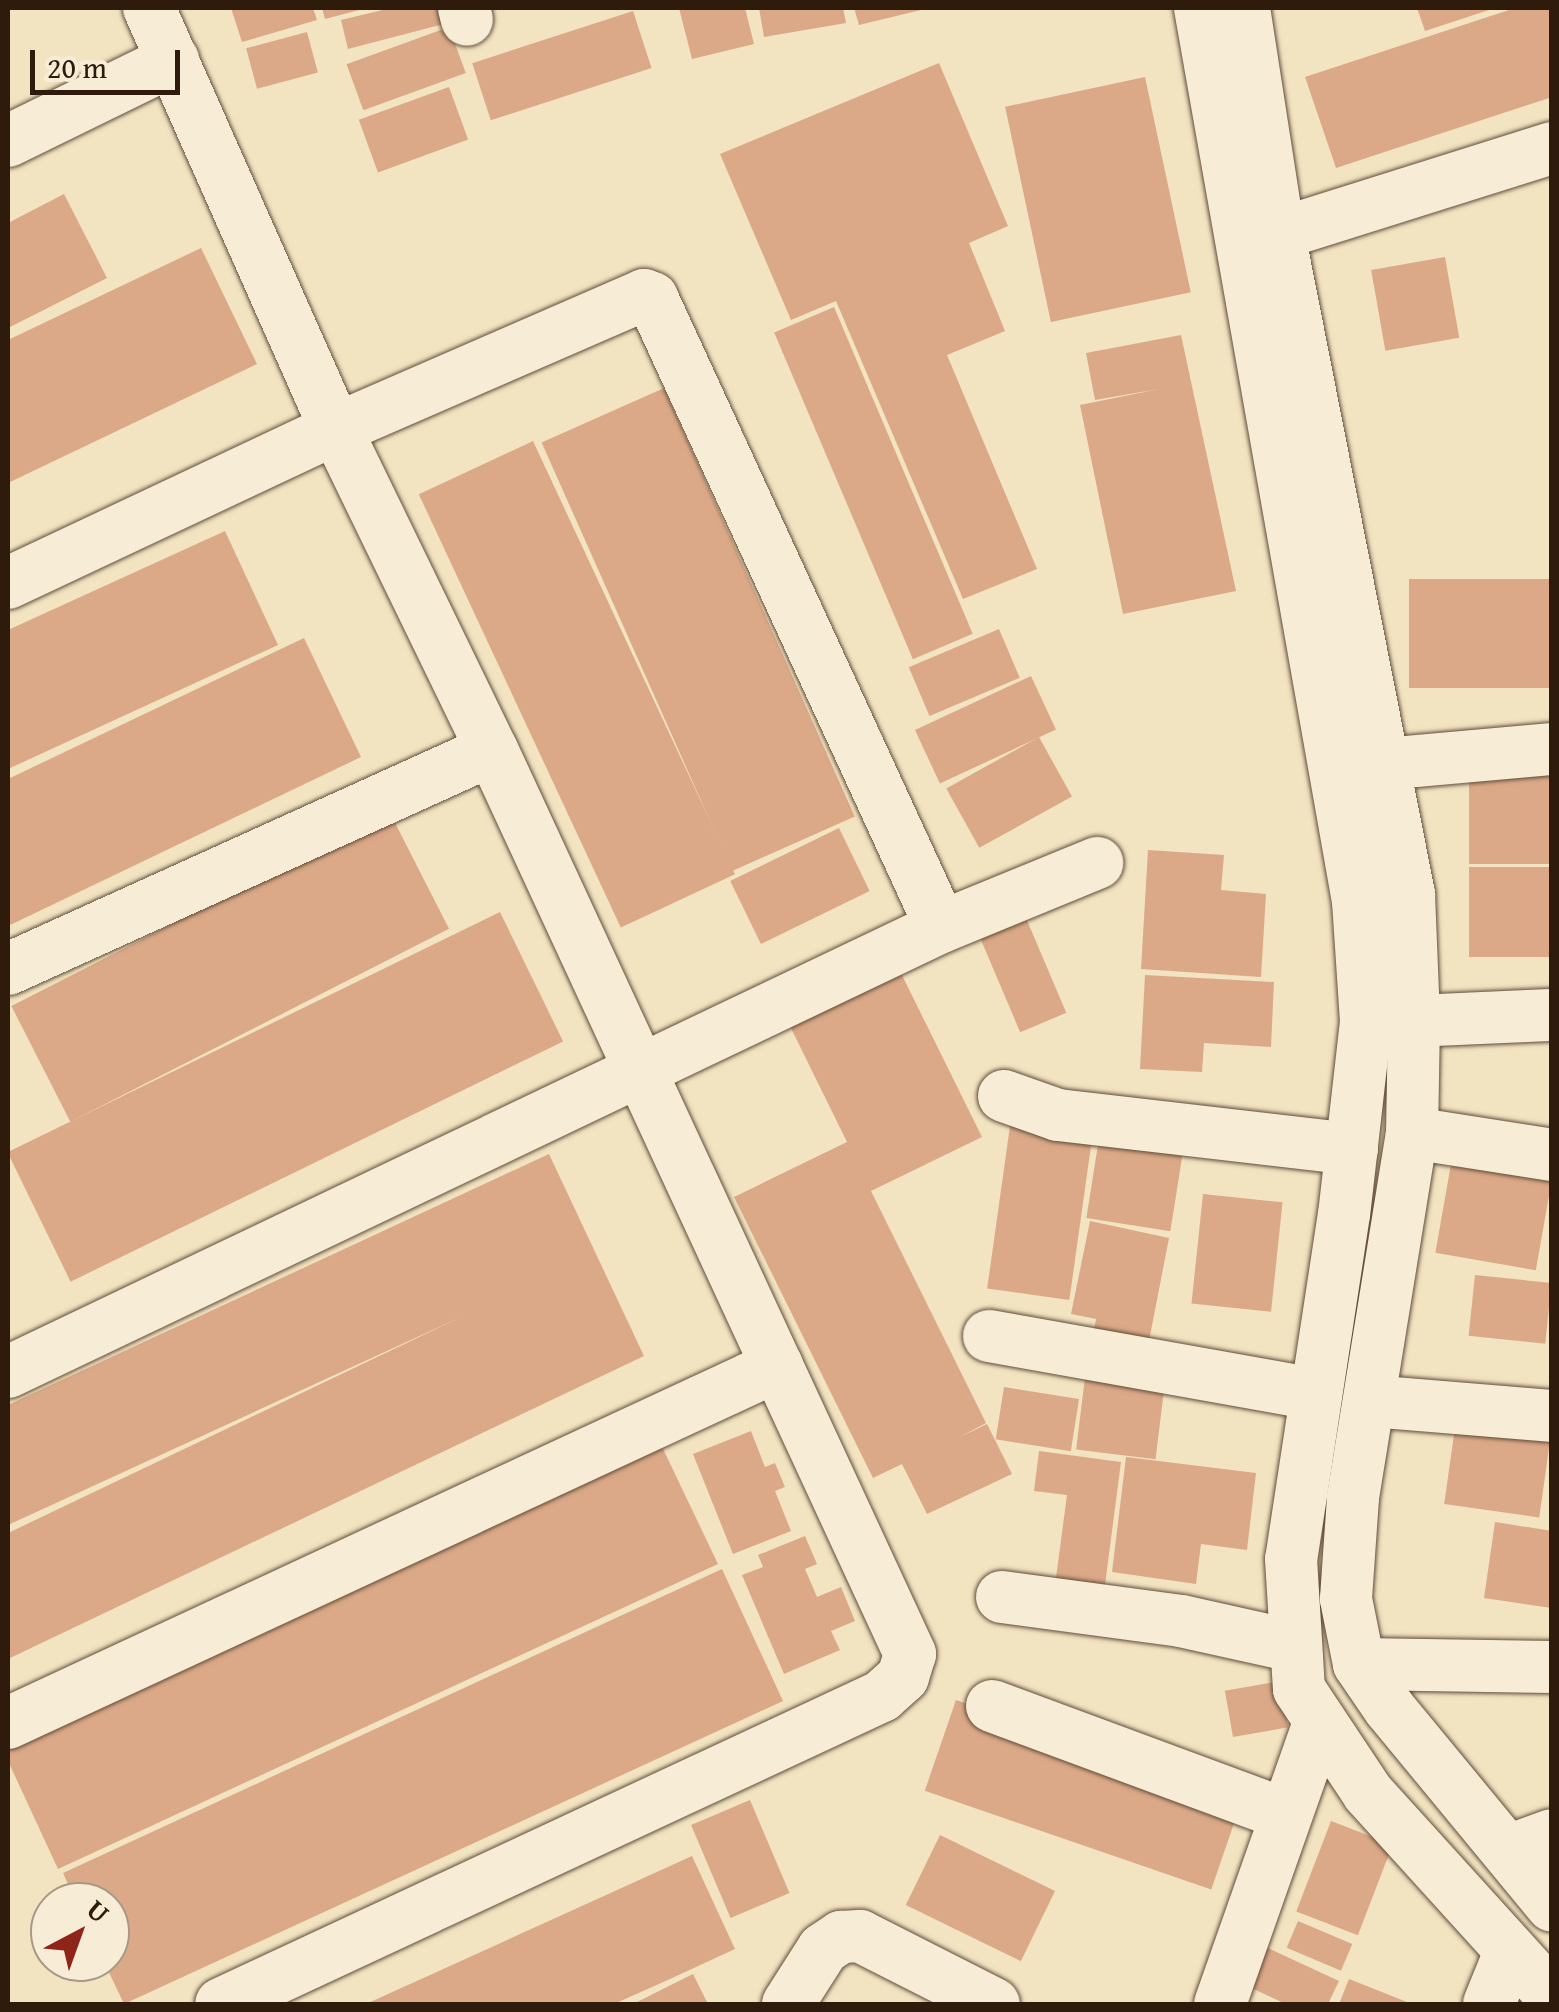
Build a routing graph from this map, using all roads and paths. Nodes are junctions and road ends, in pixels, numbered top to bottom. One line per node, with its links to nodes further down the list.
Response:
1 (149, 8): 4 (street)
2 (1200, 8): 13 (street)
3 (1244, 8): 7 (street)
4 (173, 60): 5 (street); 8 (street)
5 (8, 141)
6 (1552, 148): 7 (street)
7 (1279, 234): 12 (street)
8 (336, 429): 9 (street); 11 (street); 15 (street)
9 (8, 583)
10 (1552, 749): 12 (street)
11 (492, 750): 16 (street); 19 (street)
12 (1385, 762): 13 (street); 18 (street)
13 (1333, 770): 22 (street)
14 (1097, 863): 15 (street)
15 (941, 928): 19 (street)
16 (8, 968)
17 (1552, 1015): 18 (street)
18 (1414, 1021): 21 (street)
19 (640, 1074): 27 (street); 28 (street)
20 (1004, 1096): 22 (street)
21 (1412, 1133): 23 (street); 25 (street)
22 (1352, 1149): 24 (street)
23 (1552, 1155)
24 (1334, 1276): 25 (street); 29 (street)
25 (1386, 1294): 30 (street)
26 (988, 1336): 29 (street)
27 (777, 1366): 38 (street); 43 (street)
28 (8, 1372)
29 (1315, 1394): 33 (street)
30 (1370, 1401): 31 (street); 34 (street)
31 (1552, 1416)
32 (1002, 1597): 33 (street)
33 (1294, 1646): 37 (street)
34 (1359, 1664): 35 (street); 40 (street)
35 (1552, 1667)
36 (992, 1706): 39 (street)
37 (1319, 1723): 39 (street); 42 (street)
38 (8, 1724)
39 (1284, 1814): 46 (street)
40 (1530, 1843): 41 (street)
41 (1552, 1906)
42 (1538, 1973): 47 (street)
43 (220, 2004)
44 (788, 2004): 45 (street)
45 (994, 2004)
46 (1220, 2004)
47 (1489, 2004)

